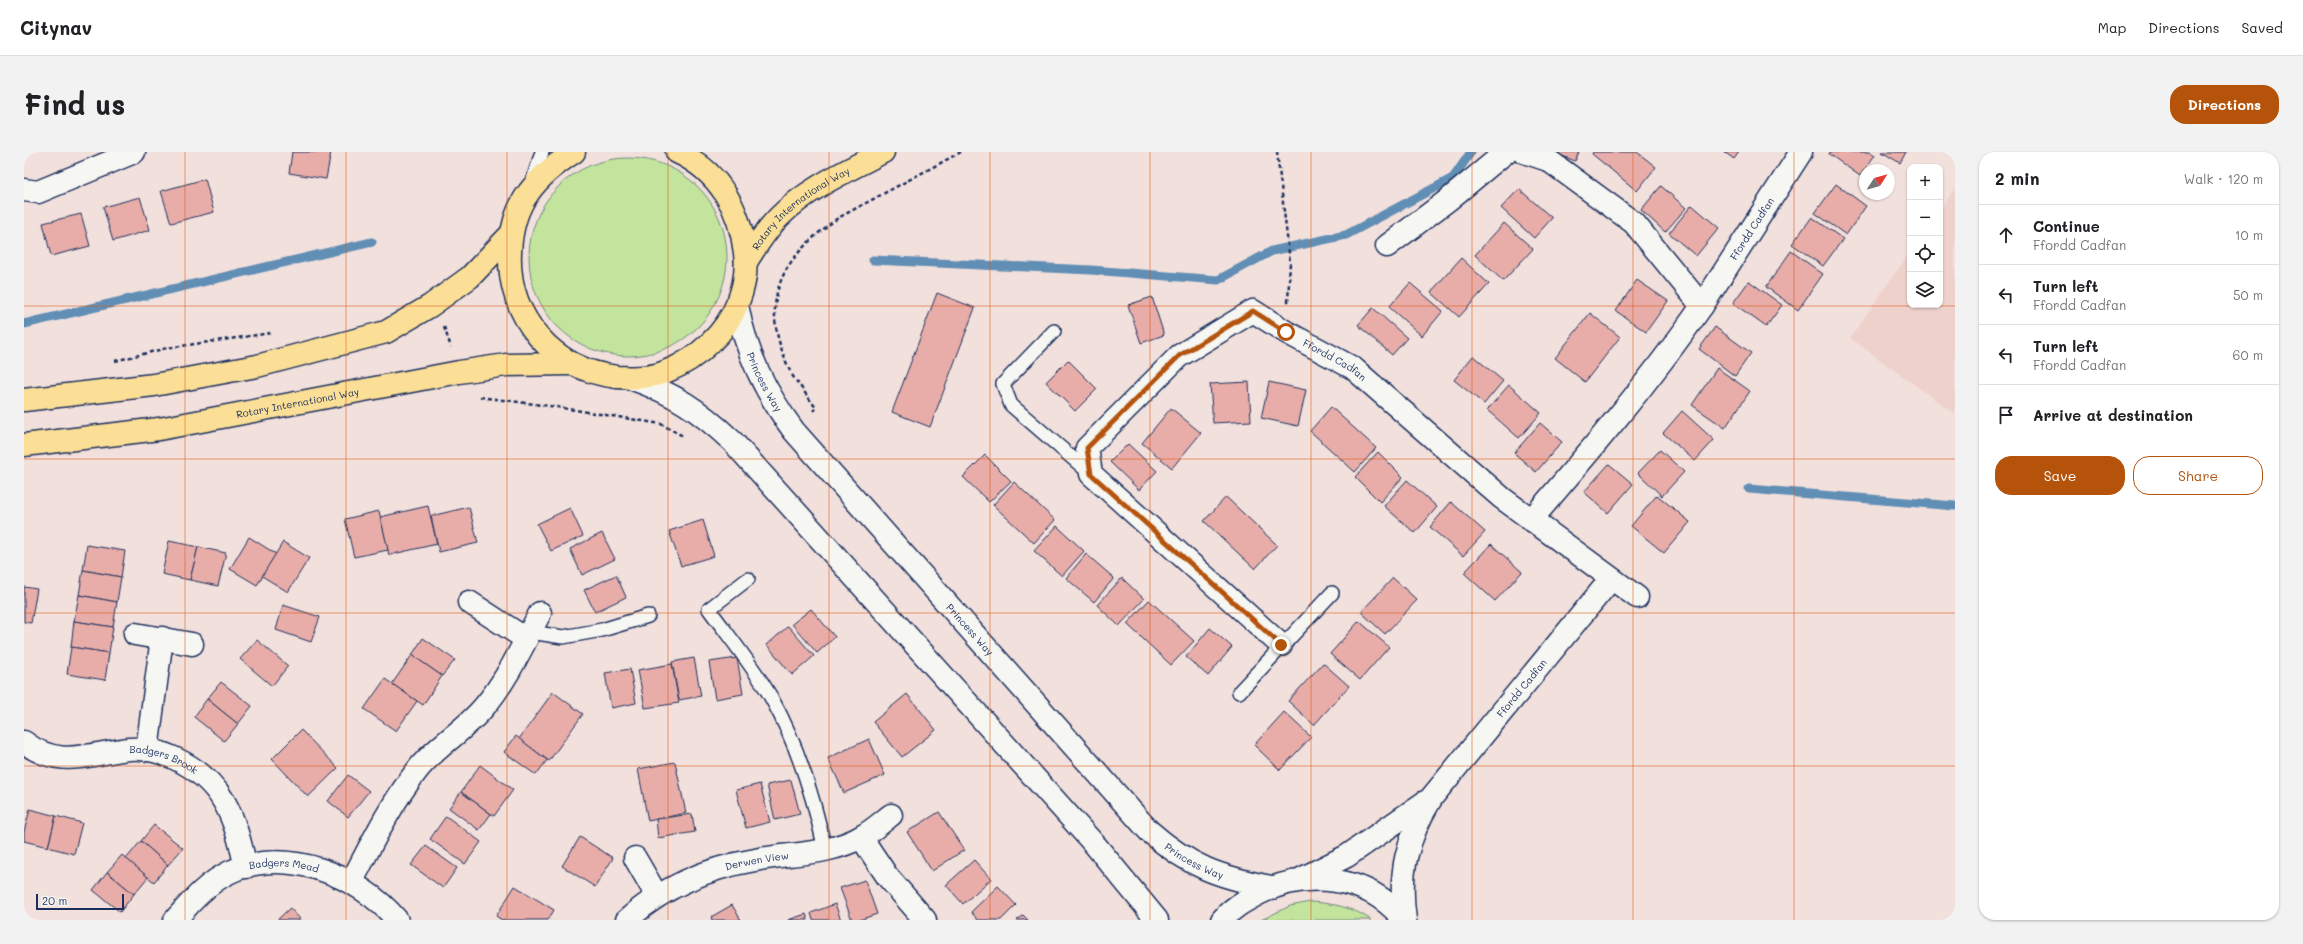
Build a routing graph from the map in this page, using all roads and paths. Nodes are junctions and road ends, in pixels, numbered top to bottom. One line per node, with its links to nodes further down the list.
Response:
1 (134, 152): 11 (street)
2 (542, 152): 12 (lane)
3 (574, 152): 12 (main road)
4 (677, 152): 15 (main road)
5 (883, 152): 15 (main road, Rotary International Way)
6 (961, 152): 27 (path)
7 (1277, 152): 21 (path)
8 (1506, 152): 14 (street)
9 (1524, 152): 18 (street)
10 (1801, 152): 18 (street, Ffordd Cadfan)
11 (24, 190)
12 (528, 192): 13 (main road)
13 (510, 234): 17 (main road); 23 (main road)
14 (1388, 246)
15 (746, 262): 16 (main road)
16 (737, 305): 25 (main road); 27 (street, Princess Way)
17 (430, 306): 24 (path); 26 (main road)
18 (1702, 306): 31 (street, Ffordd Cadfan)
19 (1054, 331): 30 (lane)
20 (273, 332): 22 (path)
21 (1286, 332): 30 (street, Ffordd Cadfan); 31 (street, Ffordd Cadfan)
22 (113, 361)
23 (571, 364): 24 (main road, Rotary International Way); 25 (main road)
24 (459, 372): 28 (path); 29 (main road, Rotary International Way)
25 (630, 378): 61 (street)
26 (24, 400)
27 (794, 431): 55 (street, Princess Way)
28 (687, 438)
29 (24, 445)
30 (1091, 474): 43 (street)
31 (1531, 520): 33 (street, Ffordd Cadfan)
32 (748, 579): 50 (lane)
33 (1611, 579): 35 (street, Ffordd Cadfan); 47 (street, Ffordd Cadfan)
34 (1332, 593): 43 (lane)
35 (1637, 598)
36 (469, 602): 40 (street)
37 (540, 613): 40 (street)
38 (648, 616): 40 (lane)
39 (135, 634): 41 (street)
40 (528, 636): 54 (street)
41 (162, 638): 42 (street); 46 (street)
42 (192, 644)
43 (1281, 645): 44 (lane)
44 (1239, 692)
45 (24, 742): 46 (street, Badgers Brook)
46 (147, 750): 52 (street, Badgers Brook)
47 (1432, 797): 53 (street, Ffordd Cadfan); 63 (street, Ffordd Cadfan)
48 (891, 815): 49 (street, Derwen View)
49 (861, 837): 50 (street, Derwen View); 60 (street)
50 (826, 850): 56 (street, Derwen View)
51 (635, 858): 56 (street)
52 (246, 867): 54 (street, Badgers Mead); 57 (street, Badgers Mead)
53 (1298, 880): 55 (street, Princess Way); 63 (street, Princess Way)
54 (351, 883): 58 (street, Badgers Mead)
55 (1271, 887): 62 (street, Princess Way)
56 (657, 896): 59 (street, Derwen View)
57 (175, 920)
58 (397, 920)
59 (627, 920)
60 (925, 920)
61 (1157, 920)
62 (1222, 920)
63 (1405, 920)

